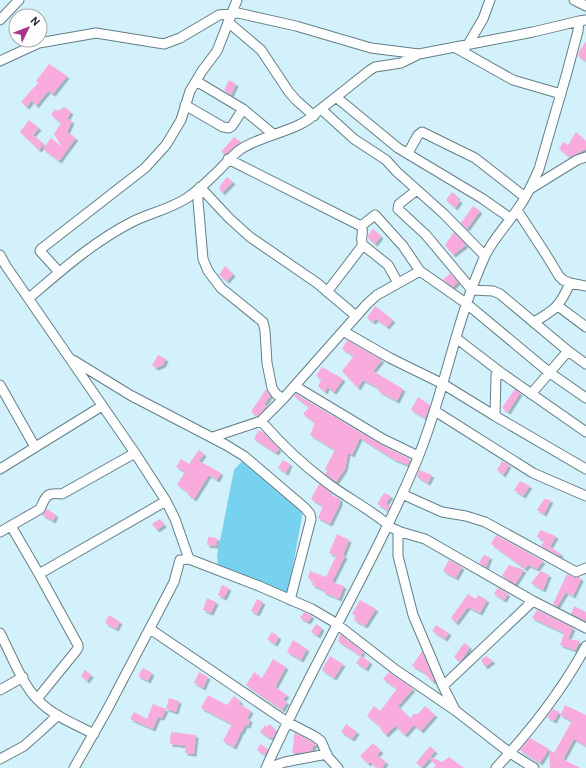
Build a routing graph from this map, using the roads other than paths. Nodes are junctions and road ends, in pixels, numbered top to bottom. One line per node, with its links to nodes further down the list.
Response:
1 (19, 0): 7 (street)
2 (236, 0): 6 (street)
3 (490, 0): 12 (street)
4 (574, 0): 5 (street)
5 (586, 6)
6 (232, 13): 9 (street); 14 (street); 15 (street)
7 (0, 20)
8 (582, 20): 10 (street); 12 (street)
9 (228, 22): 16 (street); 22 (street)
10 (578, 31): 11 (street); 17 (street)
11 (586, 39)
12 (467, 46): 13 (street)
13 (456, 48): 14 (street); 17 (street)
14 (419, 54): 18 (street)
15 (0, 61)
16 (196, 81): 19 (street); 21 (street)
17 (561, 94): 29 (street)
18 (336, 97): 20 (street); 24 (street)
19 (185, 105): 21 (street); 37 (street)
20 (321, 108): 22 (street); 28 (street)
21 (243, 109): 23 (street)
22 (314, 116): 23 (street)
23 (273, 134): 26 (street)
24 (408, 153): 29 (street); 31 (street)
25 (586, 157): 29 (street)
26 (228, 159): 27 (street); 32 (street)
27 (201, 188): 37 (street); 42 (street); 61 (street)
28 (417, 190): 35 (street); 41 (street)
29 (527, 193): 30 (street)
30 (517, 210): 31 (street); 39 (street)
31 (510, 218): 35 (street)
32 (361, 226): 33 (street); 36 (street)
33 (363, 245): 38 (street); 42 (street)
34 (0, 255): 43 (street)
35 (485, 256): 41 (street)
36 (420, 271): 38 (street); 44 (street)
37 (59, 272): 43 (street)
38 (398, 283): 46 (street)
39 (570, 283): 40 (street); 45 (street)
40 (586, 286)
41 (472, 290): 44 (street); 47 (street)
42 (328, 292): 46 (street)
43 (29, 298): 52 (street)
44 (467, 304): 50 (street); 54 (street)
45 (558, 306): 47 (street); 48 (street)
46 (356, 316): 49 (street)
47 (534, 322): 51 (street)
48 (586, 327)
49 (343, 331): 56 (street); 58 (street)
50 (456, 338): 55 (street); 56 (street)
51 (568, 351): 53 (street); 54 (street)
52 (70, 358): 62 (street); 67 (street)
53 (586, 364)
54 (550, 373): 59 (street); 60 (street)
55 (503, 374): 59 (street); 64 (street)
56 (443, 384): 63 (street); 64 (street)
57 (0, 385): 68 (street)
58 (295, 386): 61 (street); 70 (street)
59 (531, 394): 66 (street)
60 (586, 398)
61 (283, 399): 65 (street)
62 (102, 406): 68 (street); 69 (street)
63 (435, 412): 70 (street); 74 (street)
64 (495, 416): 72 (street)
65 (261, 421): 67 (street); 76 (street)
66 (586, 432)
67 (213, 437): 83 (street)
68 (35, 447): 71 (street)
69 (134, 453): 75 (street); 77 (street)
70 (418, 456): 73 (street)
71 (0, 469)
72 (586, 469)
73 (402, 494): 76 (street); 81 (street)
74 (586, 496)
75 (166, 501): 80 (street); 82 (street)
76 (388, 525): 78 (street); 85 (street)
77 (11, 526): 79 (street); 82 (street)
78 (398, 531): 84 (street); 91 (street)
79 (0, 532)
80 (189, 559): 83 (street); 87 (street)
81 (586, 568)
82 (39, 574): 93 (street)
83 (290, 600): 85 (street)
84 (533, 601): 86 (street); 91 (street)
85 (337, 625): 94 (street); 96 (street)
86 (586, 628)
87 (150, 629): 96 (street); 97 (street)
88 (0, 633): 90 (street)
89 (586, 646): 98 (street)
90 (22, 677): 92 (street); 93 (street)
91 (443, 686): 94 (street)
92 (0, 690)
93 (37, 699): 95 (street)
94 (456, 711): 98 (street)
95 (58, 715): 97 (street); 100 (street)
96 (286, 722): 99 (street); 102 (street)
97 (94, 734): 101 (street)
98 (510, 753): 104 (street); 105 (street)
99 (327, 754): 102 (street); 103 (street)
100 (0, 759)
101 (74, 768)
102 (267, 768)
103 (338, 768)
104 (496, 768)
105 (534, 768)

